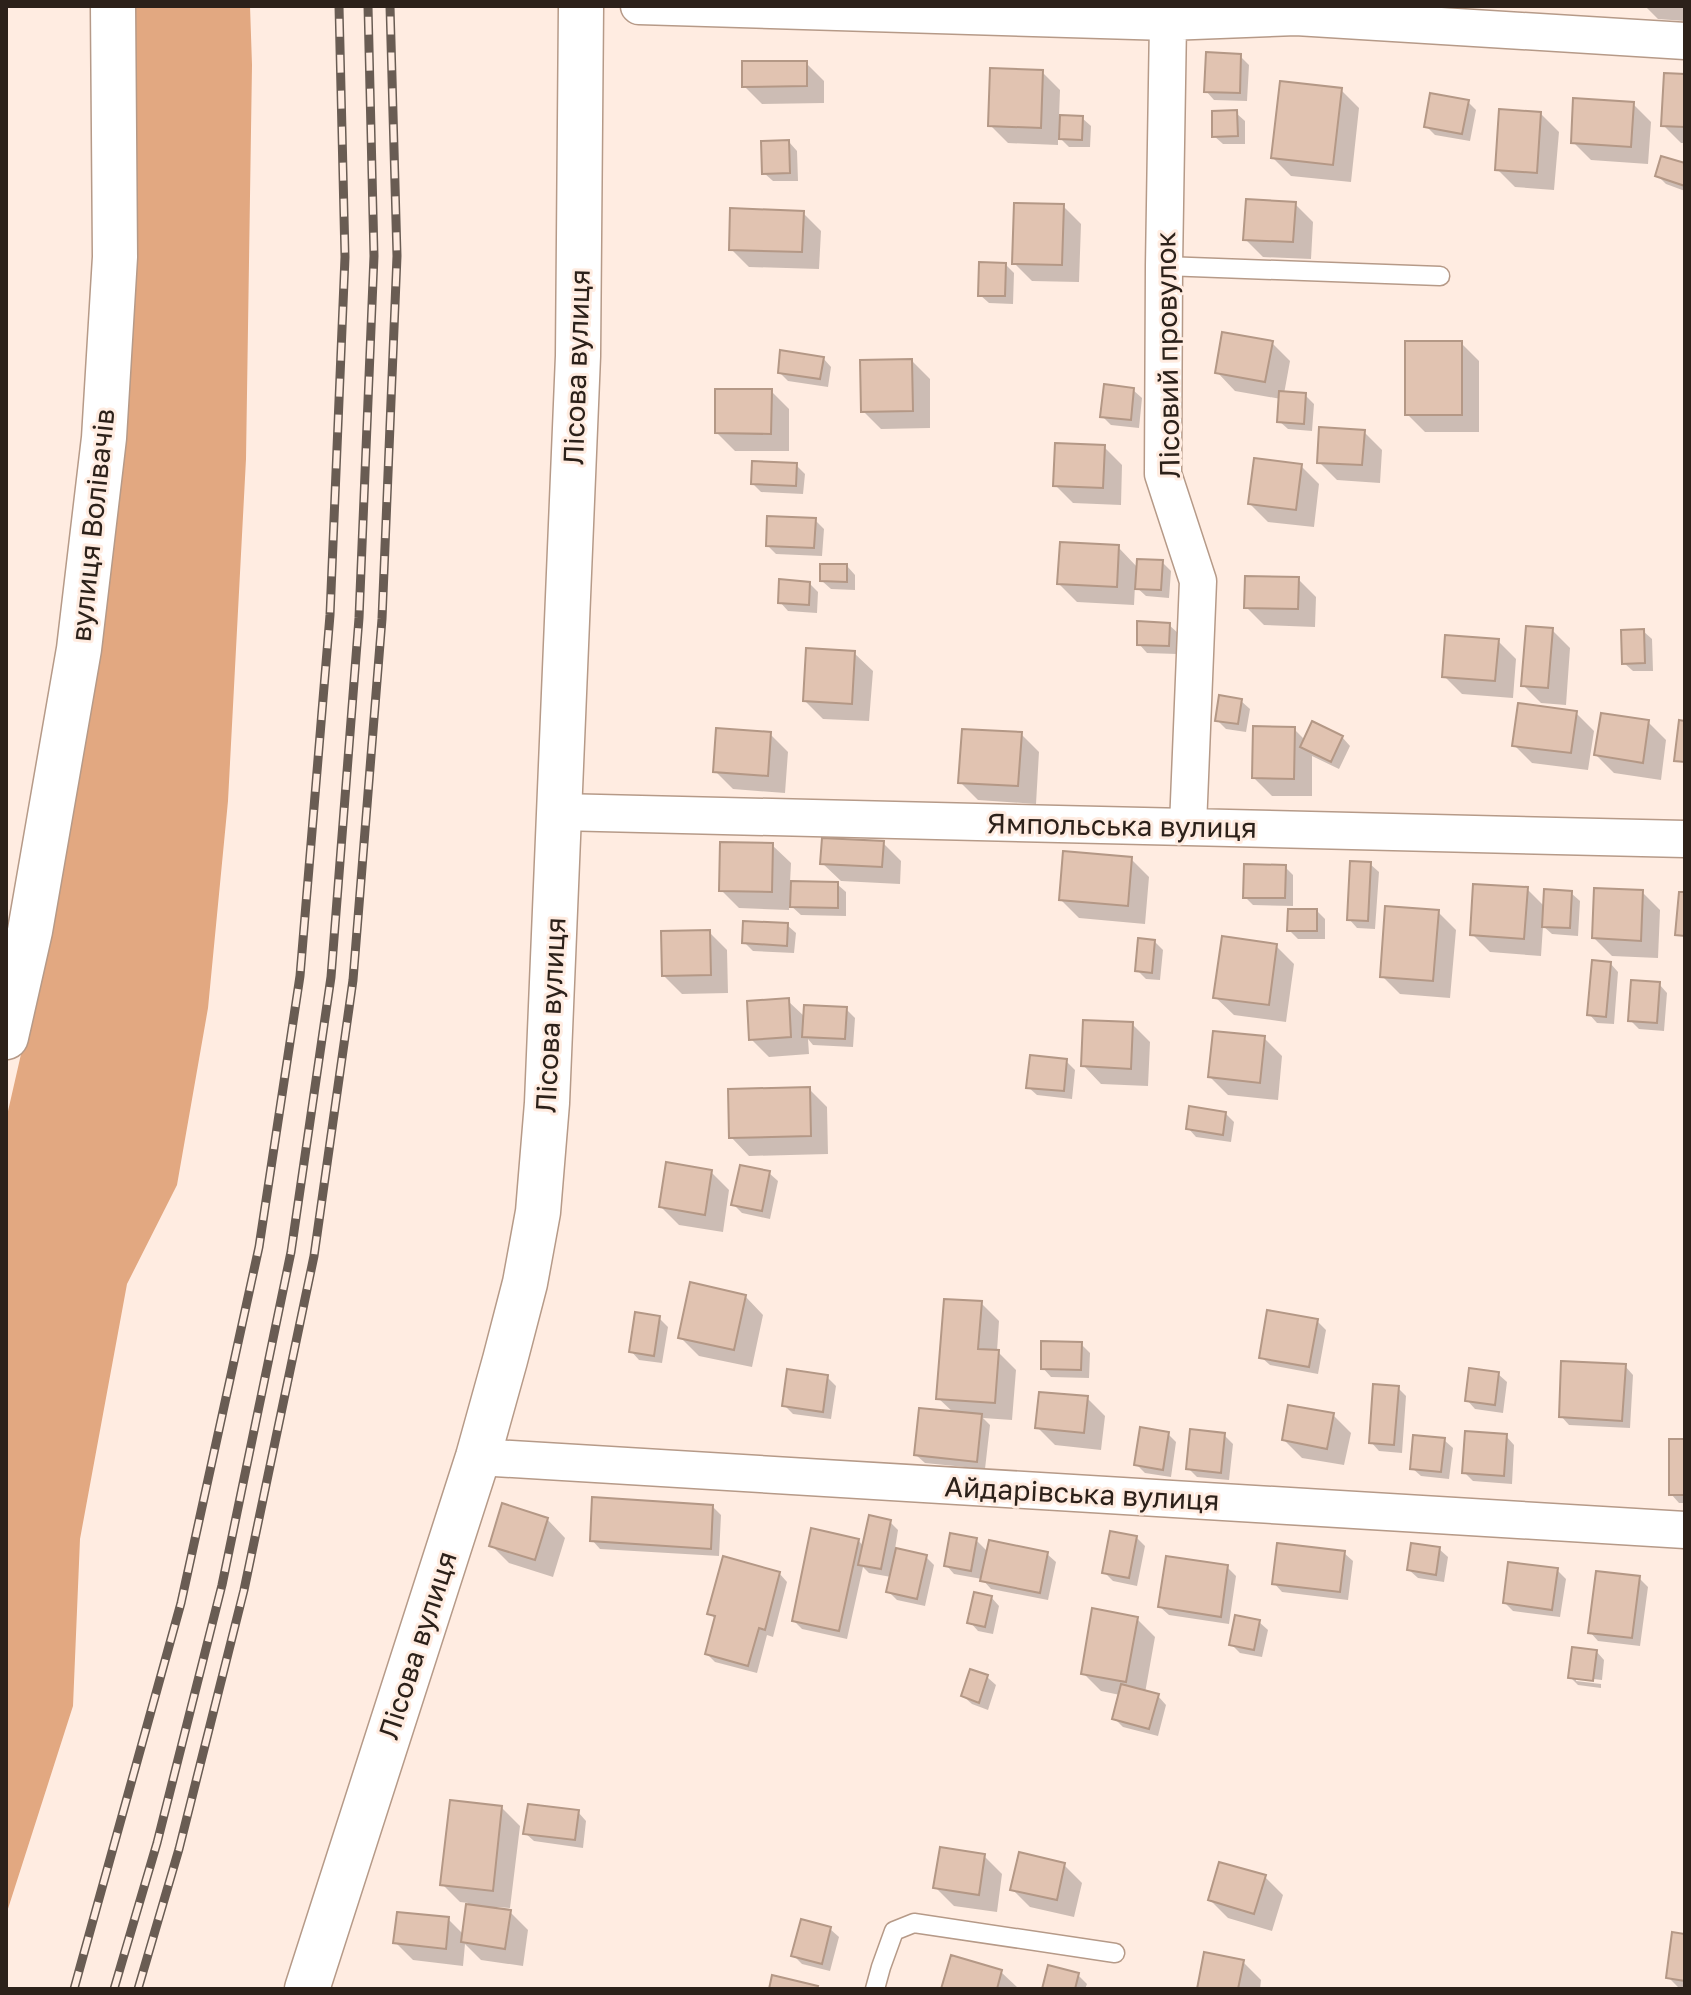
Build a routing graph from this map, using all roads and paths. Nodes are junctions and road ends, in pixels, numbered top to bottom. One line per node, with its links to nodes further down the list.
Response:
1 (113, 6): 12 (street, вулиця Волівачів)
2 (581, 6): 9 (street, Лісова вулиця)
3 (639, 6): 5 (street)
4 (1296, 12): 5 (street); 6 (street)
5 (1168, 22): 7 (street, Лісовий провулок)
6 (1685, 41)
7 (1164, 266): 8 (lane); 10 (street, Лісовий провулок)
8 (1440, 276)
9 (559, 812): 10 (street, Ямпольська вулиця); 13 (street, Лісова вулиця)
10 (1188, 826): 11 (street, Ямпольська вулиця)
11 (1685, 839)
12 (6, 1037)
13 (478, 1457): 14 (street, Айдарівська вулиця); 16 (street, Лісова вулиця)
14 (1685, 1530)
15 (1115, 1953): 17 (lane)
16 (307, 1989)
17 (875, 1989)

